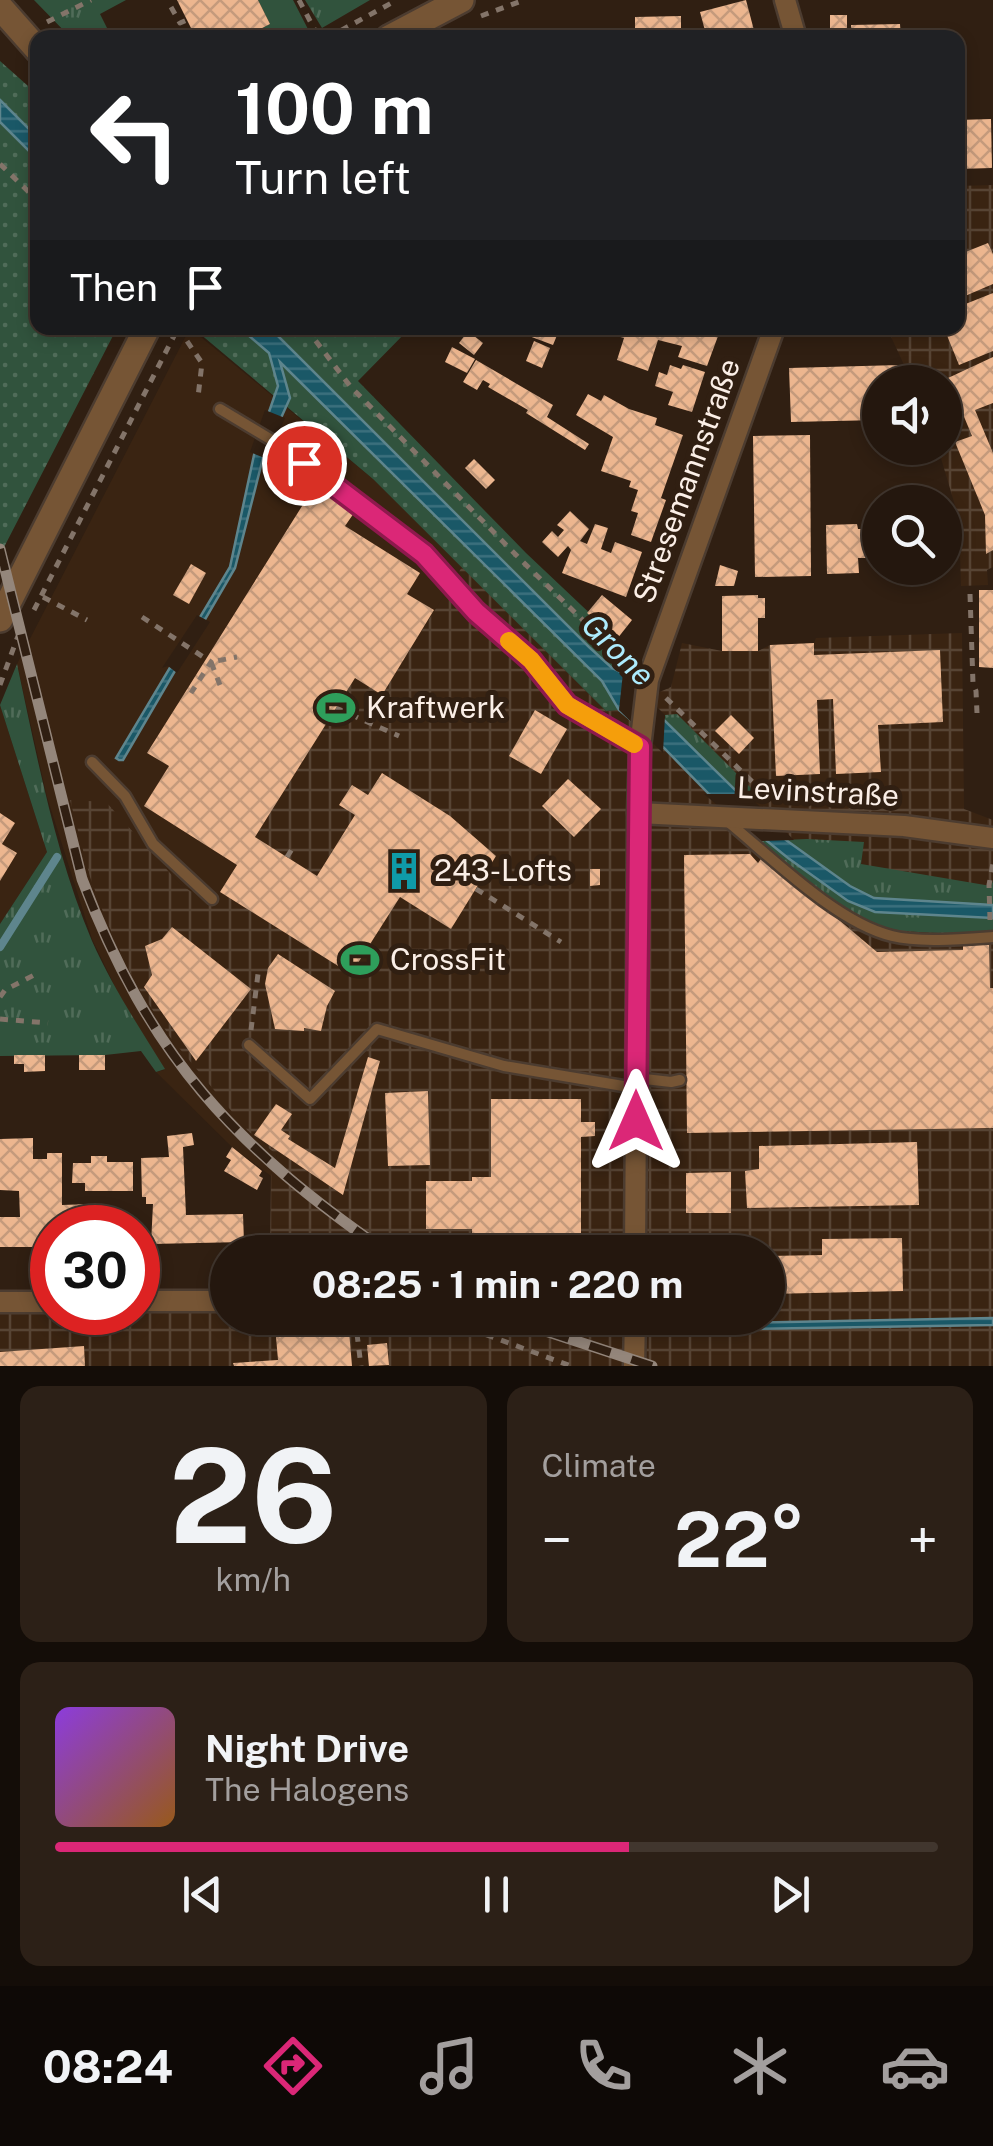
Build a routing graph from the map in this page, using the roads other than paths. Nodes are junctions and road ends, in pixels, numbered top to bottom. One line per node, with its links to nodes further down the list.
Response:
1 (461, 0): 4 (street)
2 (785, 0): 5 (street)
3 (0, 7): 6 (street)
4 (404, 30)
5 (794, 30)
6 (30, 42)
7 (144, 335): 10 (street)
8 (772, 335): 11 (street, Stresemannstraße)
9 (220, 410): 11 (lane)
10 (10, 625)
11 (641, 740): 13 (street, Stresemannstraße)
12 (92, 762): 16 (lane)
13 (638, 814): 14 (street, Levinstraße); 20 (street, Stresemannstraße)
14 (725, 816): 15 (street, Levinstraße); 17 (lane)
15 (993, 838)
16 (212, 899)
17 (992, 938)
18 (249, 1045): 20 (lane)
19 (680, 1080): 20 (lane)
20 (636, 1083): 21 (street, Stresemannstraße)
21 (635, 1235)
22 (210, 1300): 23 (street)
23 (160, 1301)
24 (0, 1302): 25 (street)
25 (30, 1302)
26 (634, 1335): 27 (street)
27 (634, 1366)

